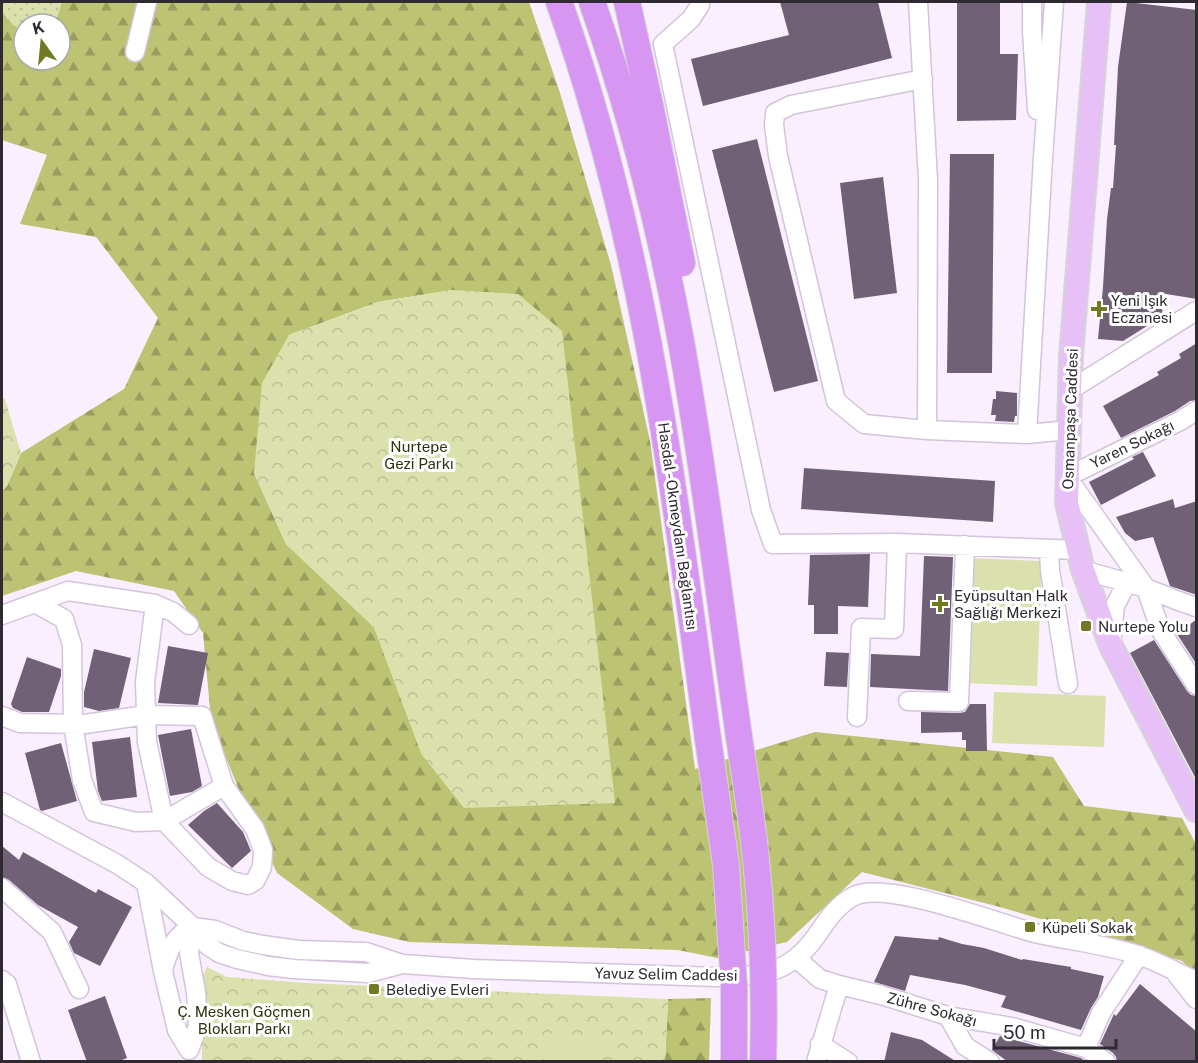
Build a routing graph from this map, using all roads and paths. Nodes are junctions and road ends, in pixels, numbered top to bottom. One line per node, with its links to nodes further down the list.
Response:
1 (147, 2): 10 (street)
2 (559, 2): 66 (highway, Hasdal - Okmeydanı Bağlantısı, bridge)
3 (592, 2): 14 (highway, Hasdal - Okmeydanı Bağlantısı)
4 (627, 2): 14 (highway)
5 (699, 2): 21 (street)
6 (918, 2): 11 (street)
7 (1032, 2): 12 (street)
8 (1054, 2): 12 (street)
9 (1099, 2): 15 (main road, Osmanpaşa Caddesi)
10 (135, 52)
11 (922, 78): 17 (street); 17 (street)
12 (1042, 183): 19 (street)
13 (1197, 311): 15 (street)
14 (688, 383): 67 (highway, Hasdal - Okmeydanı Bağlantısı, bridge)
15 (1070, 390): 18 (main road, Osmanpaşa Caddesi)
16 (1197, 411): 20 (street, Yaren Sokağı)
17 (927, 430): 19 (street)
18 (1069, 430): 19 (street); 20 (main road, Osmanpaşa Caddesi)
19 (1027, 434)
20 (1067, 477): 24 (main road, Osmanpaşa Caddesi); 25 (street)
21 (897, 543): 22 (street); 39 (street)
22 (965, 545): 23 (street); 36 (street)
23 (1049, 549): 24 (street); 34 (street)
24 (1080, 560): 25 (street); 26 (street); 33 (main road, Osmanpaşa Caddesi)
25 (1129, 563): 27 (street)
26 (1127, 582): 27 (street); 33 (street)
27 (1146, 588): 30 (street); 35 (street)
28 (35, 603): 29 (street); 31 (street); 40 (street)
29 (155, 604): 32 (street); 37 (street)
30 (1197, 607)
31 (2, 615)
32 (189, 625)
33 (1111, 646): 43 (main road, Osmanpaşa Caddesi)
34 (1068, 684)
35 (1197, 685)
36 (908, 701)
37 (146, 715): 40 (street); 41 (street); 44 (street)
38 (2, 716): 40 (street)
39 (857, 717)
40 (73, 724): 44 (street)
41 (224, 786): 44 (street); 44 (street)
42 (2, 802): 45 (street, Yavuz Selim Caddesi)
43 (1197, 810)
44 (164, 821)
45 (146, 883): 47 (street, Yavuz Selim Caddesi); 52 (street)
46 (2, 888): 57 (street)
47 (193, 927): 48 (street, Yavuz Selim Caddesi); 51 (street, Yavuz Selim Caddesi); 52 (street); 58 (street)
48 (219, 952): 51 (street, Yavuz Selim Caddesi); 58 (street)
49 (1139, 955): 50 (street, Yavuz Selim Caddesi); 53 (street, Yavuz Selim Caddesi); 62 (street)
50 (797, 959): 51 (street, Yavuz Selim Caddesi); 56 (street, Zühre Sokağı)
51 (402, 964)
52 (163, 971): 64 (street)
53 (1174, 971): 55 (street); 59 (street, Yavuz Selim Caddesi)
54 (2, 980): 60 (street)
55 (1197, 981)
56 (839, 985): 61 (street, Zühre Sokağı); 63 (street)
57 (79, 989)
58 (196, 992): 64 (street)
59 (1197, 999)
60 (10, 1016): 65 (street)
61 (948, 1016): 62 (street, Zühre Sokağı); 69 (street)
62 (1086, 1048): 70 (street, Zühre Sokağı)
63 (818, 1053): 68 (street)
64 (190, 1056)
65 (31, 1062)
66 (734, 1062)
67 (763, 1062)
68 (848, 1062)
69 (990, 1062)
70 (1106, 1062)

